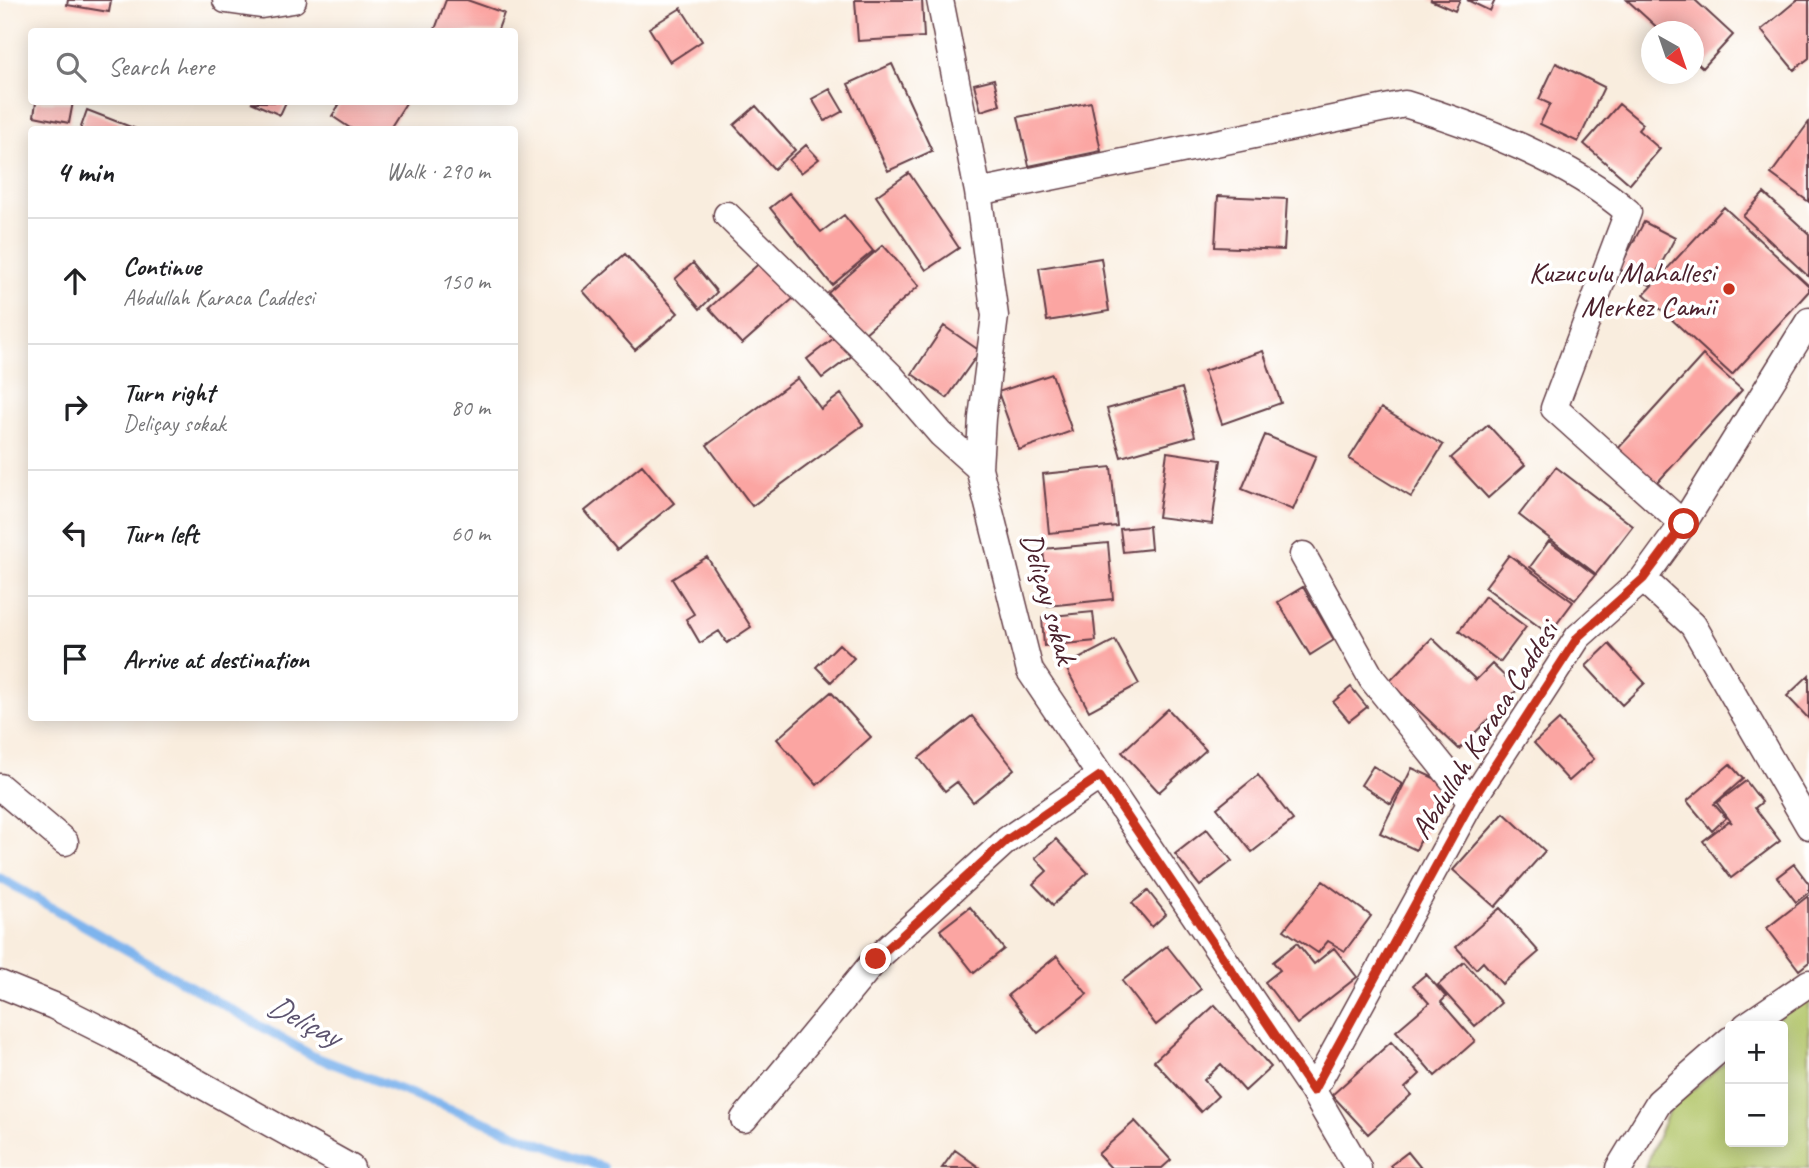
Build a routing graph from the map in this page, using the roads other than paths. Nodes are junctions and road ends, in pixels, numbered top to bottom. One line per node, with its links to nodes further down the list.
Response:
1 (226, 0): 2 (street)
2 (293, 0)
3 (940, 0): 4 (street, Deliçay sokak)
4 (978, 192): 7 (street, Deliçay sokak); 8 (street)
5 (727, 215): 7 (street)
6 (1809, 321): 8 (street, Abdullah Karaca Caddesi)
7 (979, 468): 11 (street, Deliçay sokak)
8 (1684, 524): 10 (street, Abdullah Karaca Caddesi)
9 (1303, 555): 13 (street)
10 (1643, 579): 13 (street, Abdullah Karaca Caddesi); 14 (street)
11 (1100, 776): 20 (street, Deliçay sokak); 21 (street)
12 (0, 787): 15 (street)
13 (1471, 802): 20 (street, Abdullah Karaca Caddesi)
14 (1809, 826)
15 (65, 842)
16 (1809, 983): 18 (street)
17 (0, 984): 22 (street)
18 (1753, 1021)
19 (1725, 1044): 24 (street)
20 (1313, 1091): 23 (street, Deliçay sokak)
21 (744, 1119)
22 (351, 1168)
23 (1358, 1168)
24 (1619, 1168)

